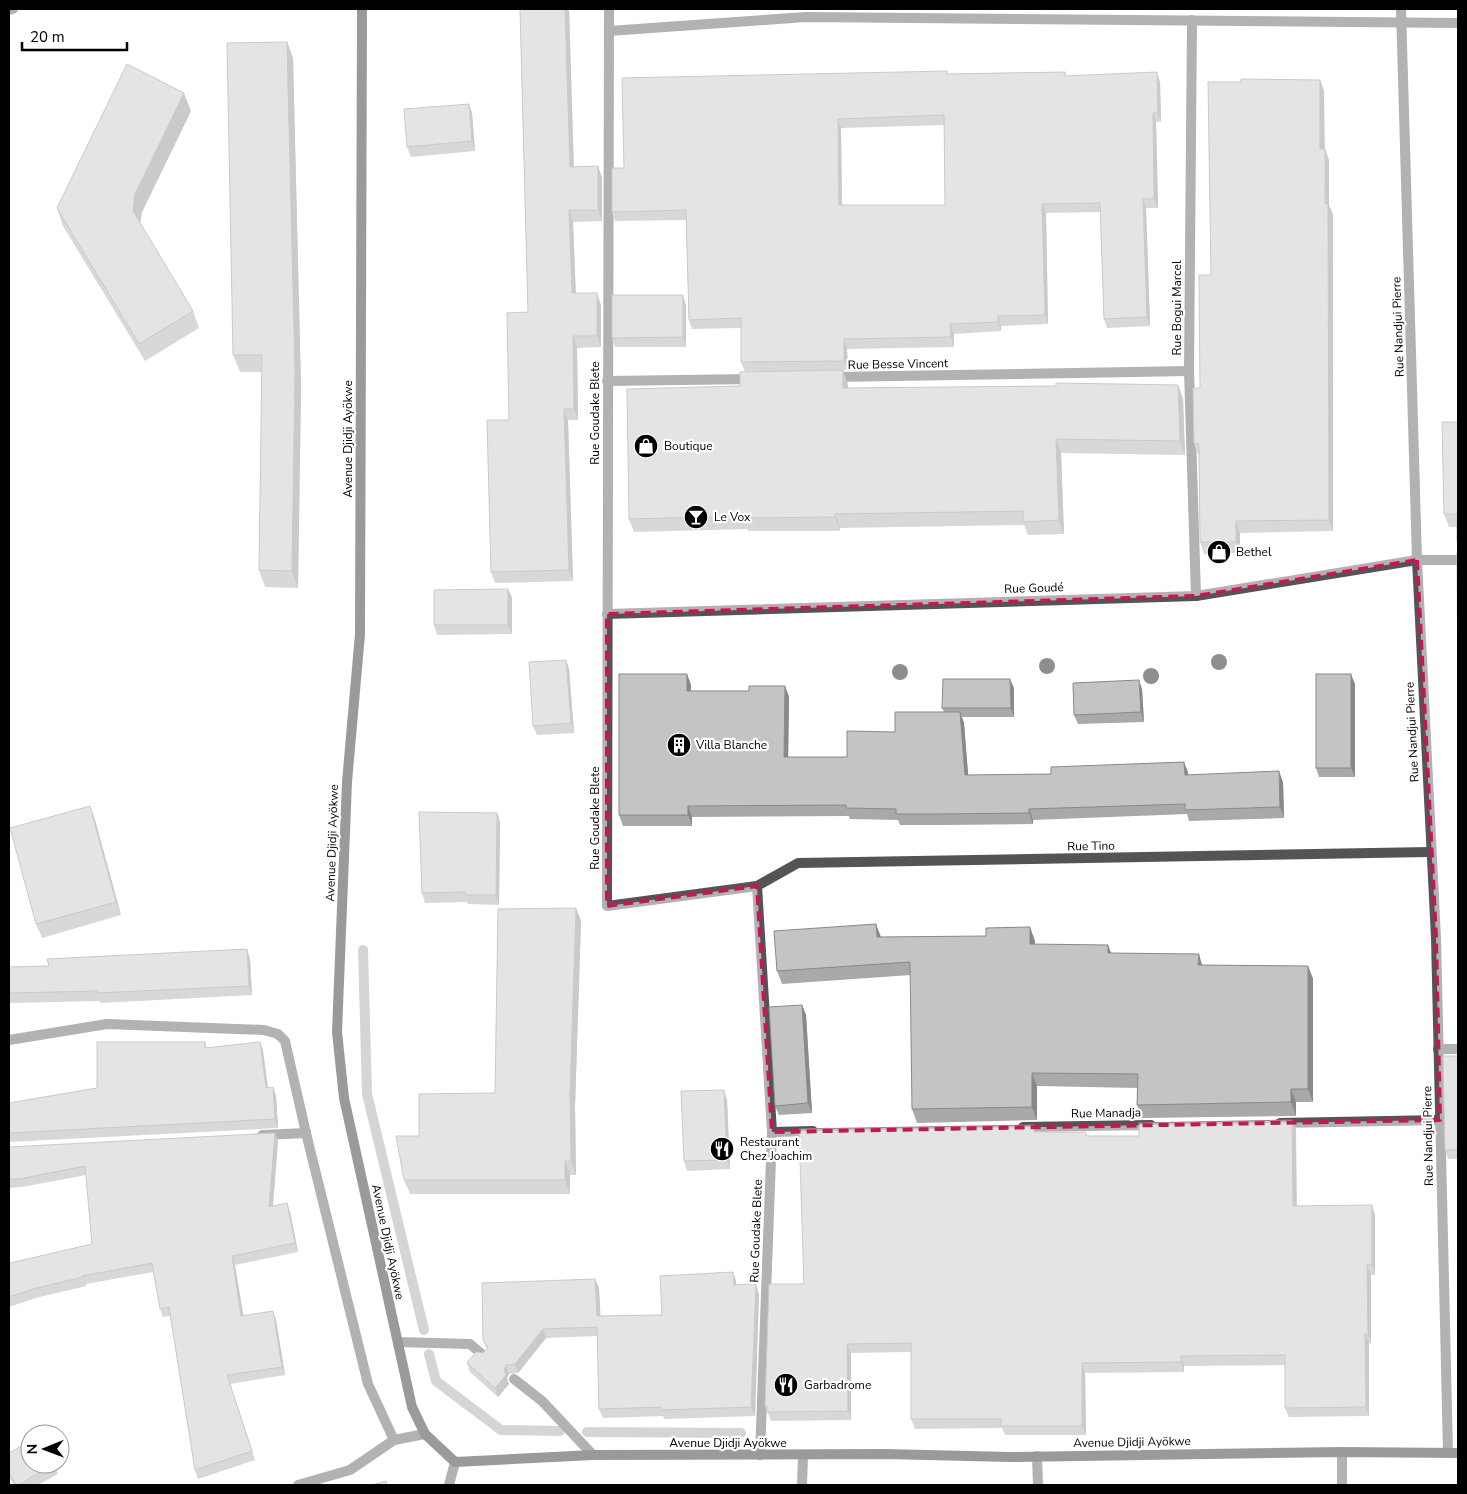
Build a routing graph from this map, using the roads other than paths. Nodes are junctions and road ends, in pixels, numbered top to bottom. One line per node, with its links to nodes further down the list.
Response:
1 (13, 9): 5 (street)
2 (362, 9): 32 (street, Avenue Djidji Ayökwe)
3 (609, 9): 10 (street, Rue Goudake Blete)
4 (1401, 9): 8 (street, Rue Nandjui Pierre)
5 (9, 10)
6 (806, 13): 7 (street); 10 (street)
7 (1192, 20): 8 (street); 11 (street, Rue Bogui Marcel)
8 (1401, 22): 9 (street); 15 (street, Rue Nandjui Pierre)
9 (1458, 23)
10 (609, 32): 14 (street, Rue Goudake Blete)
11 (1189, 371): 13 (street, Rue Besse Vincent); 17 (street, Rue Bogui Marcel)
12 (765, 378): 14 (street)
13 (824, 378)
14 (607, 381): 18 (street, Rue Goudake Blete)
15 (1417, 560): 16 (street, Rue Goudé); 17 (street, Rue Goudé); 19 (street, Rue Nandjui Pierre)
16 (1458, 560)
17 (1196, 596): 18 (street, Rue Goudé)
18 (607, 614): 20 (street, Rue Goudake Blete)
19 (1430, 852): 20 (street, Rue Tino); 22 (street, Rue Nandjui Pierre)
20 (757, 886): 29 (street, Rue Goudake Blete)
21 (9, 1040): 30 (street)
22 (1438, 1049): 23 (street); 24 (street, Rue Nandjui Pierre)
23 (1458, 1050)
24 (1440, 1120): 25 (street); 38 (street, Rue Nandjui Pierre)
25 (1270, 1123)
26 (1160, 1125): 27 (street, Rue Manadja)
27 (1011, 1128)
28 (822, 1131): 29 (street)
29 (772, 1132): 40 (street, Rue Goudake Blete)
30 (306, 1133): 31 (street); 36 (street)
31 (247, 1136)
32 (398, 1342): 33 (street); 35 (street, Avenue Djidji Ayökwe)
33 (484, 1356)
34 (514, 1379): 39 (street)
35 (425, 1434): 36 (street); 43 (street, Avenue Djidji Ayökwe)
36 (394, 1440): 44 (street)
37 (1342, 1452): 38 (street, Avenue Djidji Ayökwe); 42 (street, Avenue Djidji Ayökwe); 48 (street)
38 (1453, 1453)
39 (593, 1456): 40 (street, Avenue Djidji Ayökwe); 43 (street, Avenue Djidji Ayökwe)
40 (760, 1456): 41 (street, Avenue Djidji Ayökwe)
41 (803, 1456): 42 (street, Avenue Djidji Ayökwe); 46 (street)
42 (1037, 1456): 47 (street)
43 (455, 1462): 45 (street)
44 (298, 1485)
45 (448, 1485)
46 (802, 1485)
47 (1038, 1485)
48 (1342, 1485)

